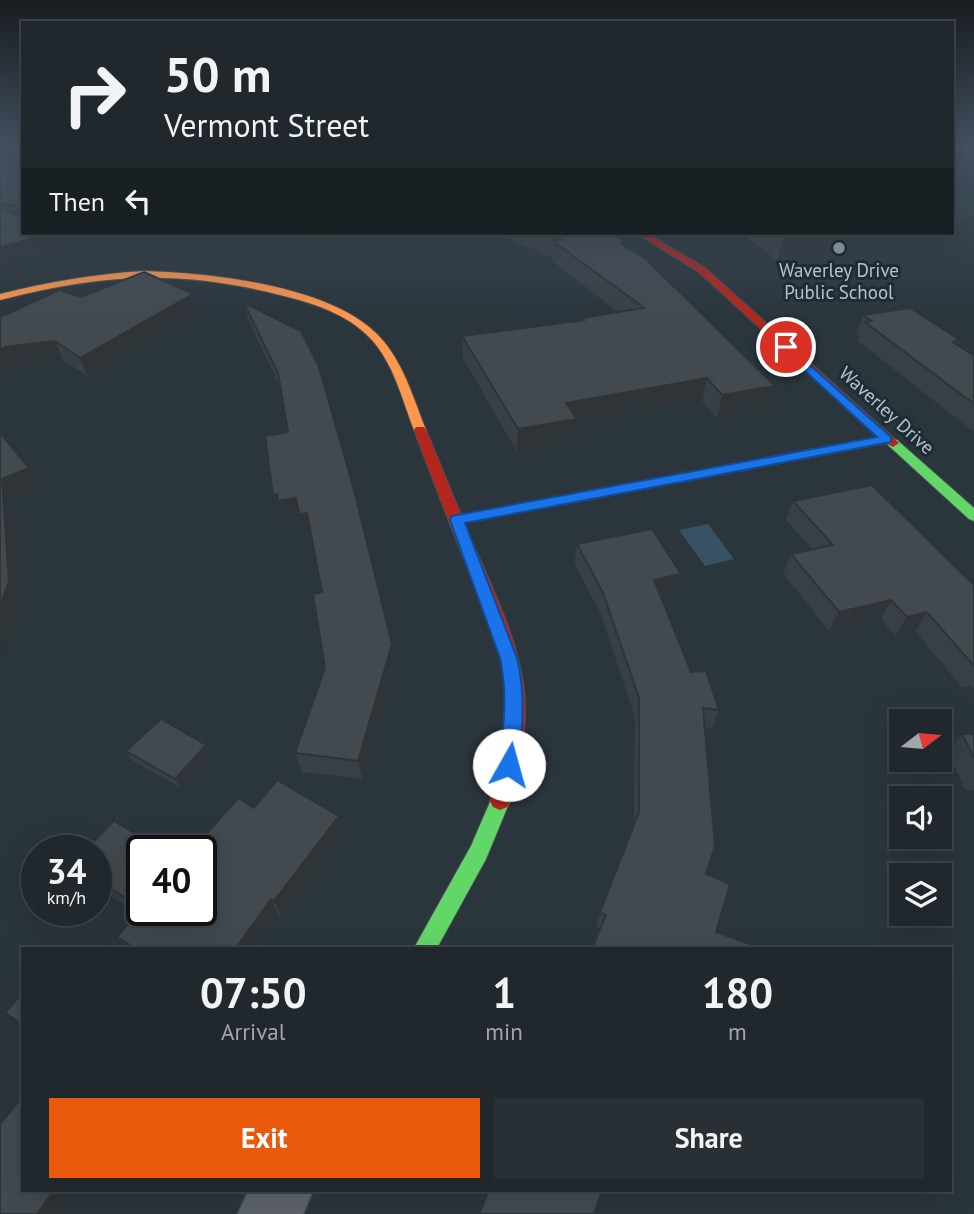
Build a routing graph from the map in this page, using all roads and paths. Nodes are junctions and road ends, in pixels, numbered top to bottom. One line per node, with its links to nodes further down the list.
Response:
1 (643, 235): 3 (street, Waverley Drive)
2 (0, 297): 5 (street)
3 (887, 439): 4 (street, Waverley Drive); 5 (street)
4 (974, 516)
5 (457, 520): 6 (street)
6 (426, 947)
7 (283, 1192): 8 (street)
8 (270, 1214)

